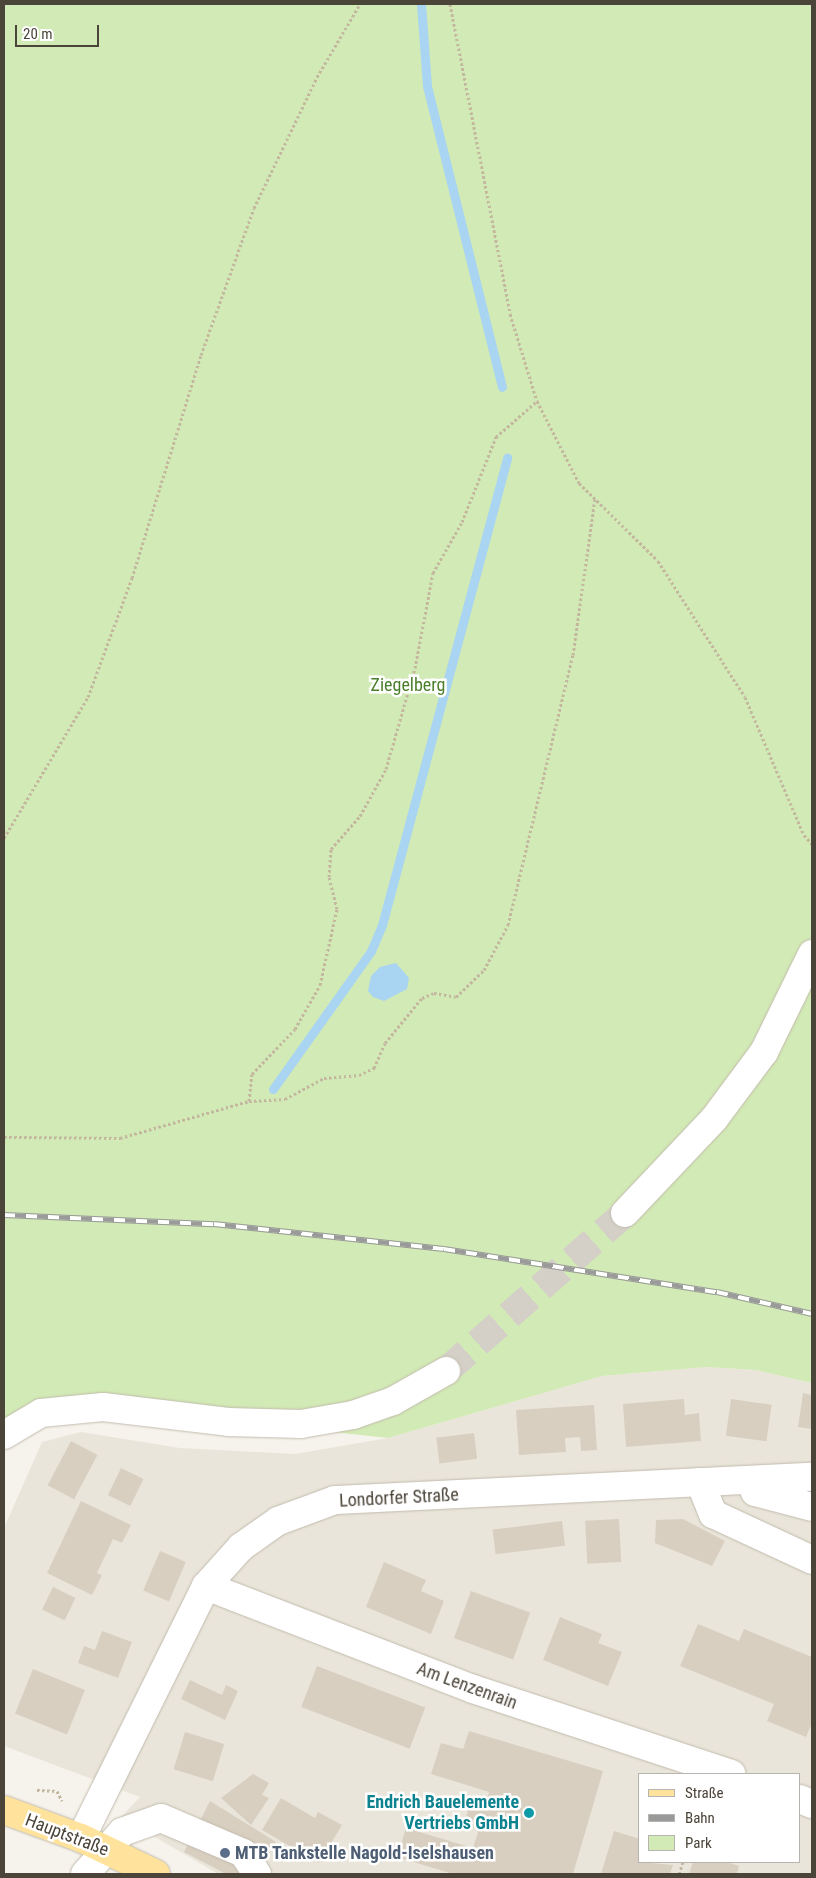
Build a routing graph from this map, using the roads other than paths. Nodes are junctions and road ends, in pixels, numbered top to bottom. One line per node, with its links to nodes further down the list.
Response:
1 (812, 954): 2 (street)
2 (625, 1213)
3 (446, 1371): 4 (street)
4 (4, 1435)
5 (812, 1477): 6 (street, Londorfer Straße)
6 (750, 1480): 7 (street, Londorfer Straße); 8 (street)
7 (700, 1482): 9 (street); 10 (street, Londorfer Straße)
8 (812, 1507)
9 (812, 1560)
10 (206, 1586): 11 (street, Am Lenzenrain); 13 (street, Londorfer Straße)
11 (728, 1773)
12 (4, 1810): 13 (main road, Hauptstraße)
13 (92, 1843): 14 (street); 15 (main road, Hauptstraße); 16 (street)
14 (85, 1874)
15 (156, 1874)
16 (257, 1874)

